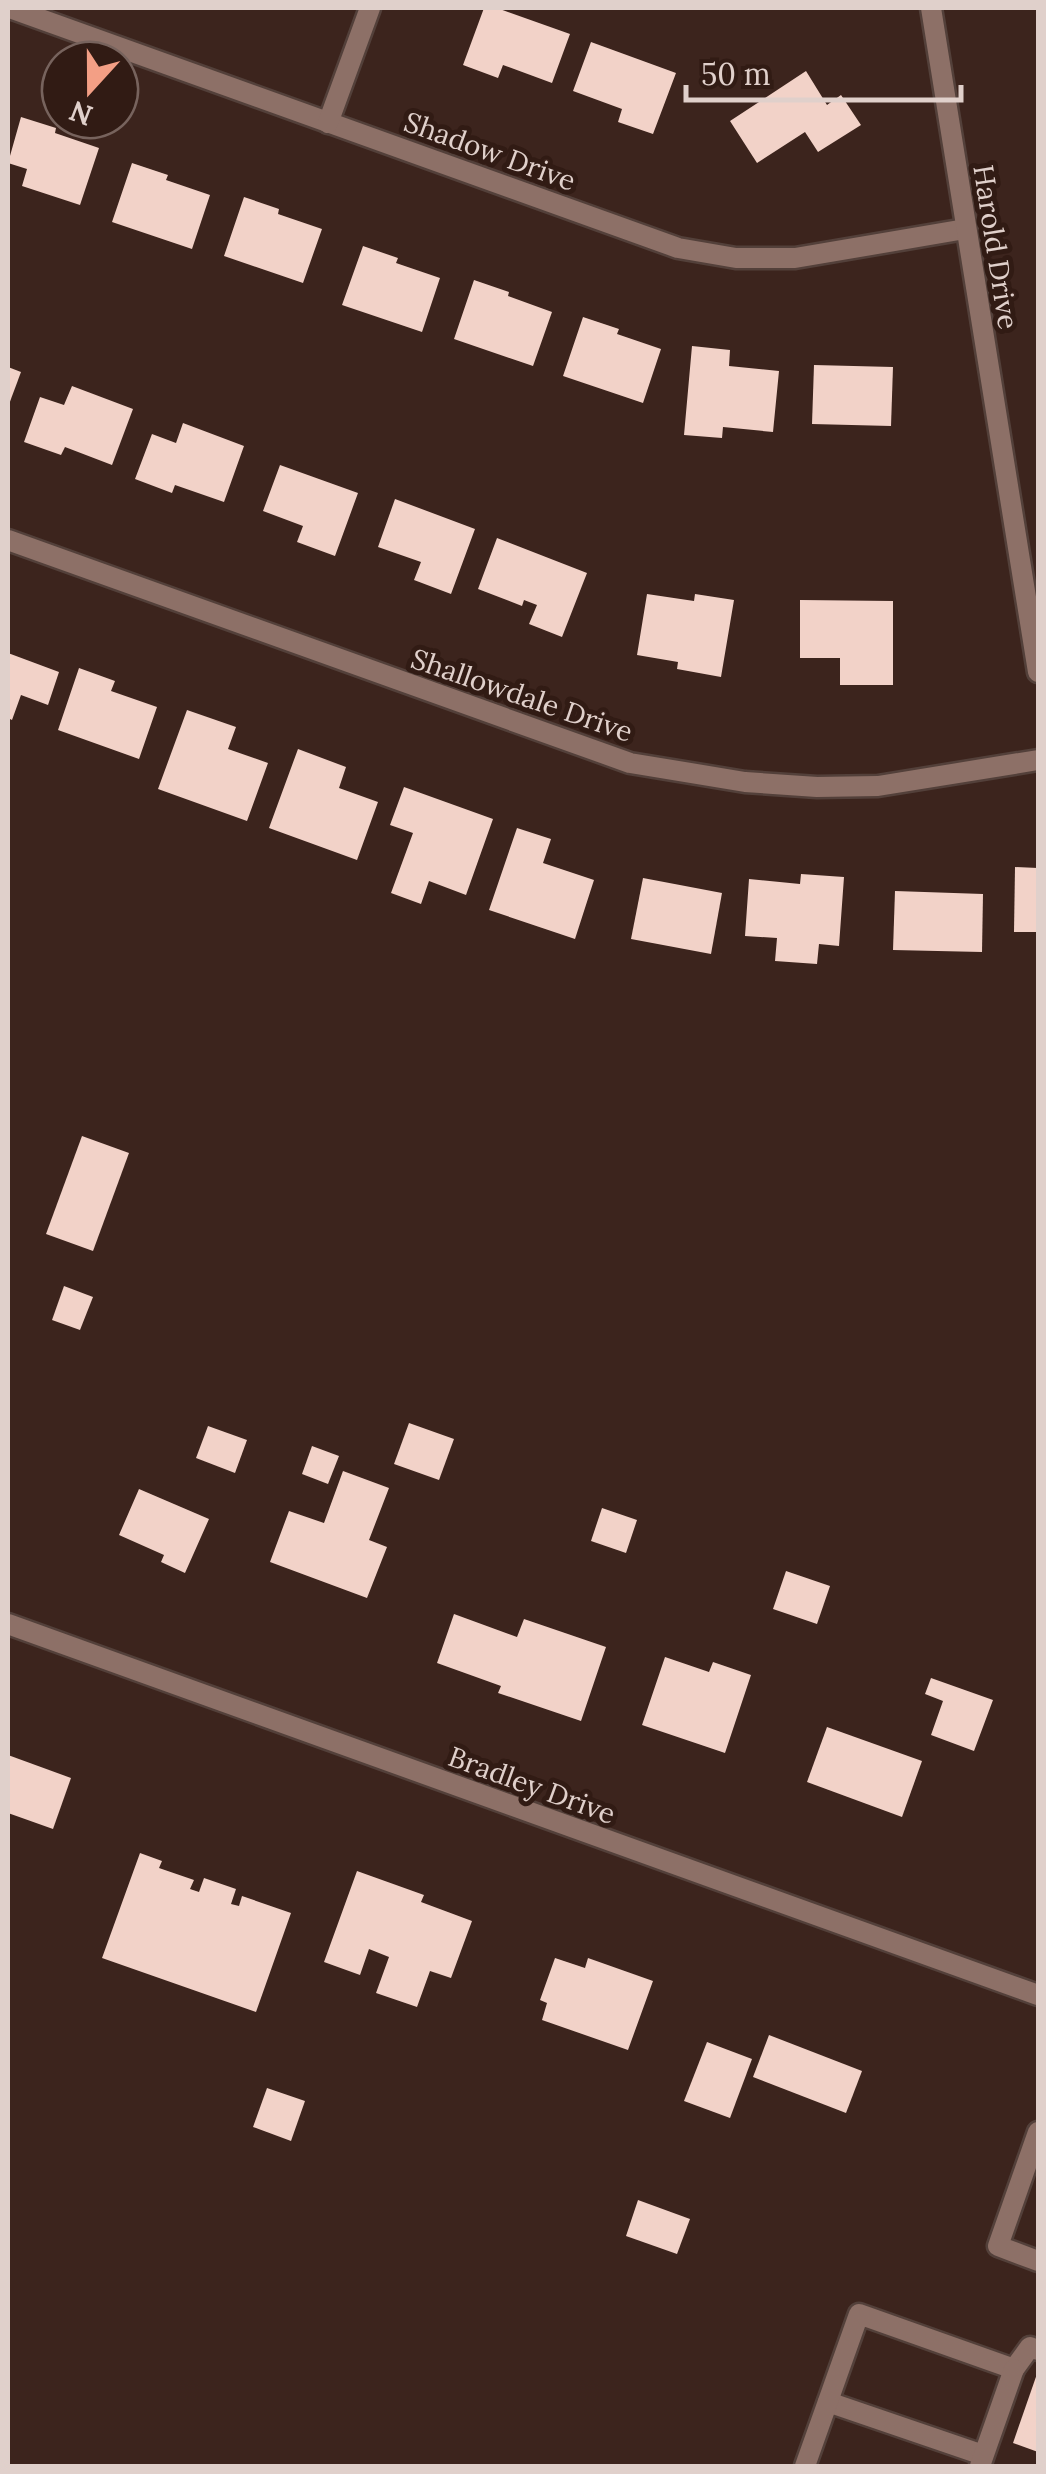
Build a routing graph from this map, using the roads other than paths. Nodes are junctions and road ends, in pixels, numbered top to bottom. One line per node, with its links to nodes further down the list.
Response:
1 (10, 8): 4 (street, Shadow Drive)
2 (370, 8): 4 (street)
3 (931, 8): 5 (street, Harold Drive)
4 (328, 122): 5 (street, Shadow Drive)
5 (965, 229): 7 (street, Harold Drive)
6 (8, 540): 8 (street, Shallowdale Drive)
7 (1038, 672)
8 (1038, 760)
9 (8, 1624): 10 (street, Bradley Drive)
10 (1037, 1990)
11 (1038, 2132): 12 (street)
12 (1038, 2260)
13 (1038, 2350): 14 (street)
14 (1014, 2369): 15 (street); 16 (street)
15 (828, 2402): 16 (street); 17 (street)
16 (981, 2461)
17 (805, 2466)

